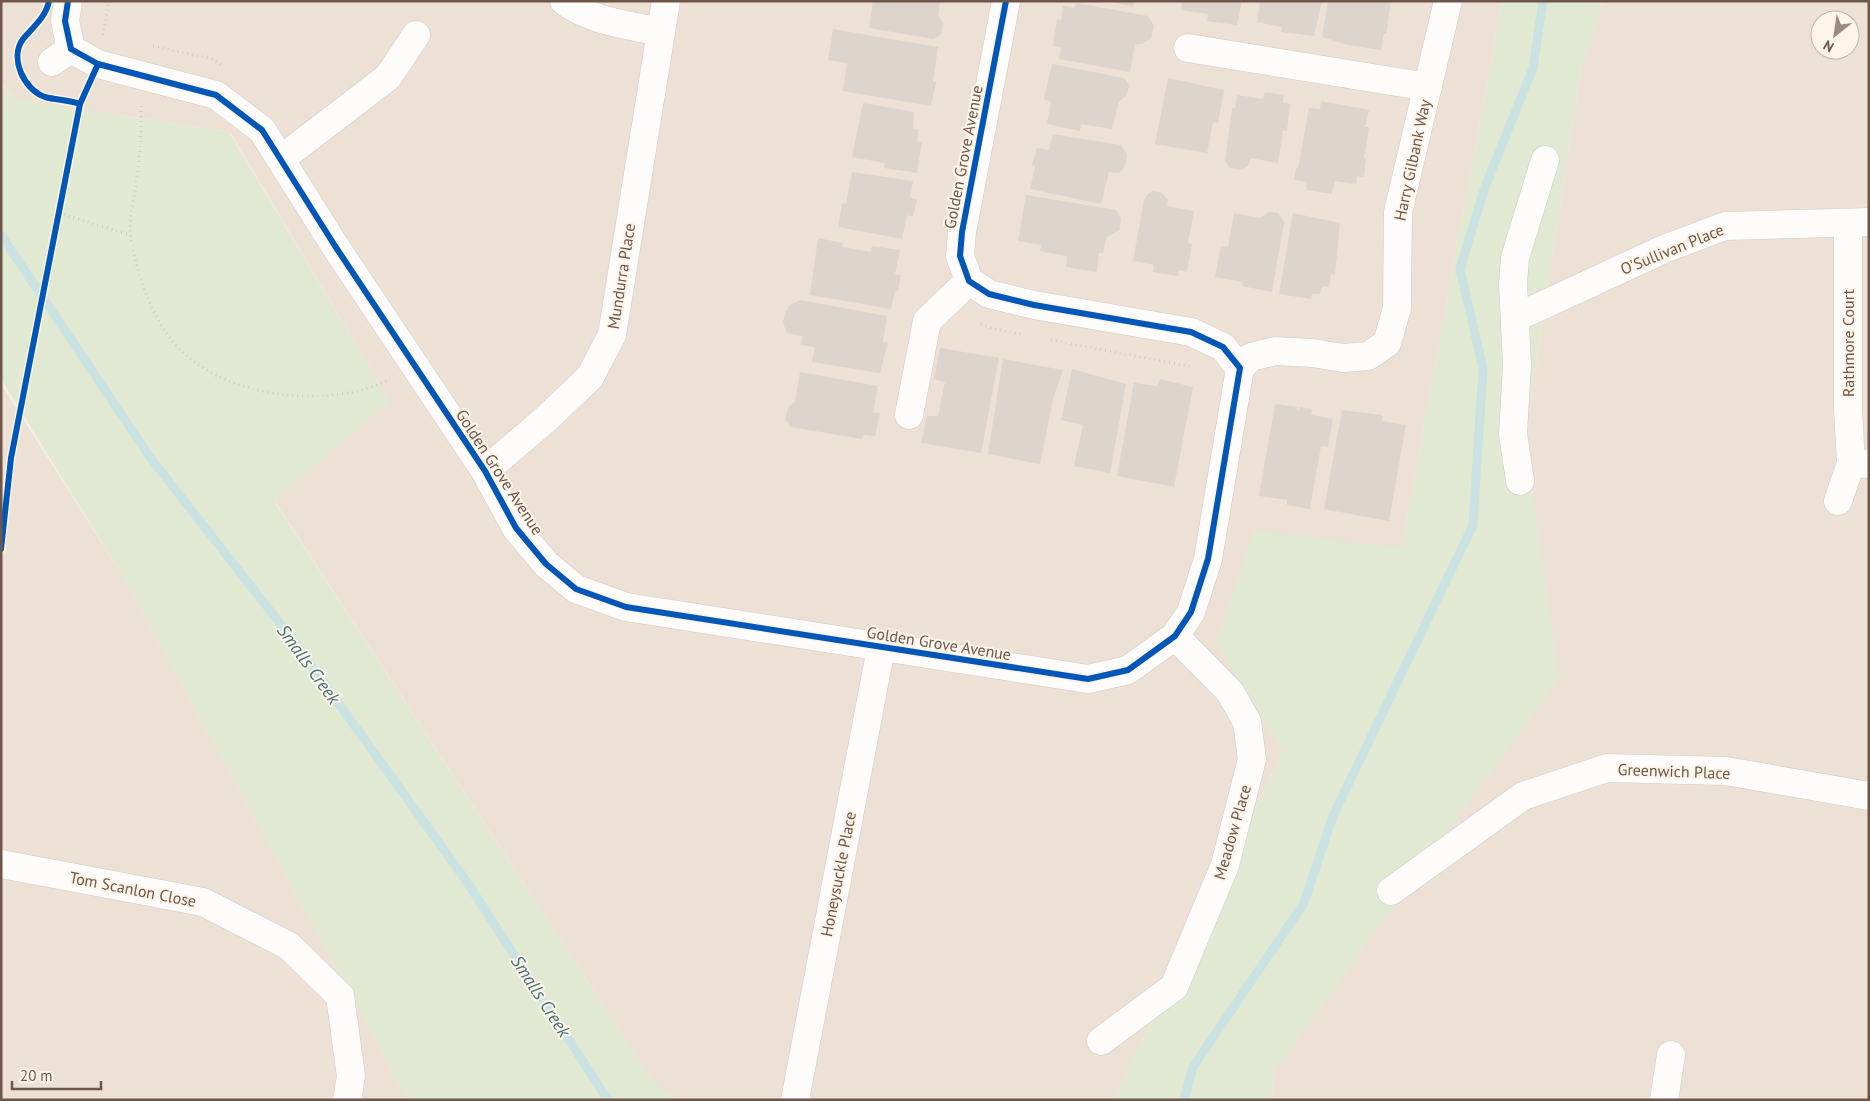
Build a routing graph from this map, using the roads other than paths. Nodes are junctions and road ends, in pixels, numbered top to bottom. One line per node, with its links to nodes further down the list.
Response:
1 (68, 1): 10 (street, Golden Grove Avenue)
2 (564, 1): 6 (street)
3 (666, 1): 6 (street, Mundurra Place)
4 (1006, 1): 13 (street, Golden Grove Avenue)
5 (1448, 1): 9 (street, Harry Gilbank Way)
6 (660, 32): 18 (street, Mundurra Place)
7 (416, 36): 10 (street)
8 (1188, 48): 9 (street)
9 (1428, 87): 15 (street, Harry Gilbank Way)
10 (281, 159): 18 (street, Golden Grove Avenue)
11 (1545, 160): 14 (street)
12 (1858, 223): 14 (street, O'Sullivan Place); 17 (street, Rathmore Court)
13 (960, 290): 15 (street); 16 (street)
14 (1515, 318): 19 (street)
15 (1240, 368): 21 (street, Golden Grove Avenue)
16 (909, 415)
17 (1860, 463): 20 (street, Rathmore Court)
18 (484, 470): 22 (street, Golden Grove Avenue)
19 (1520, 481)
20 (1838, 500)
21 (1175, 636): 22 (street, Golden Grove Avenue); 26 (street, Meadow Place)
22 (881, 648): 29 (street, Honeysuckle Place)
23 (1869, 796): 25 (street, Greenwich Place)
24 (1, 864): 28 (street, Tom Scanlon Close)
25 (1392, 891)
26 (1101, 1041)
27 (1671, 1055): 30 (street)
28 (347, 1100)
29 (795, 1100)
30 (1664, 1100)

